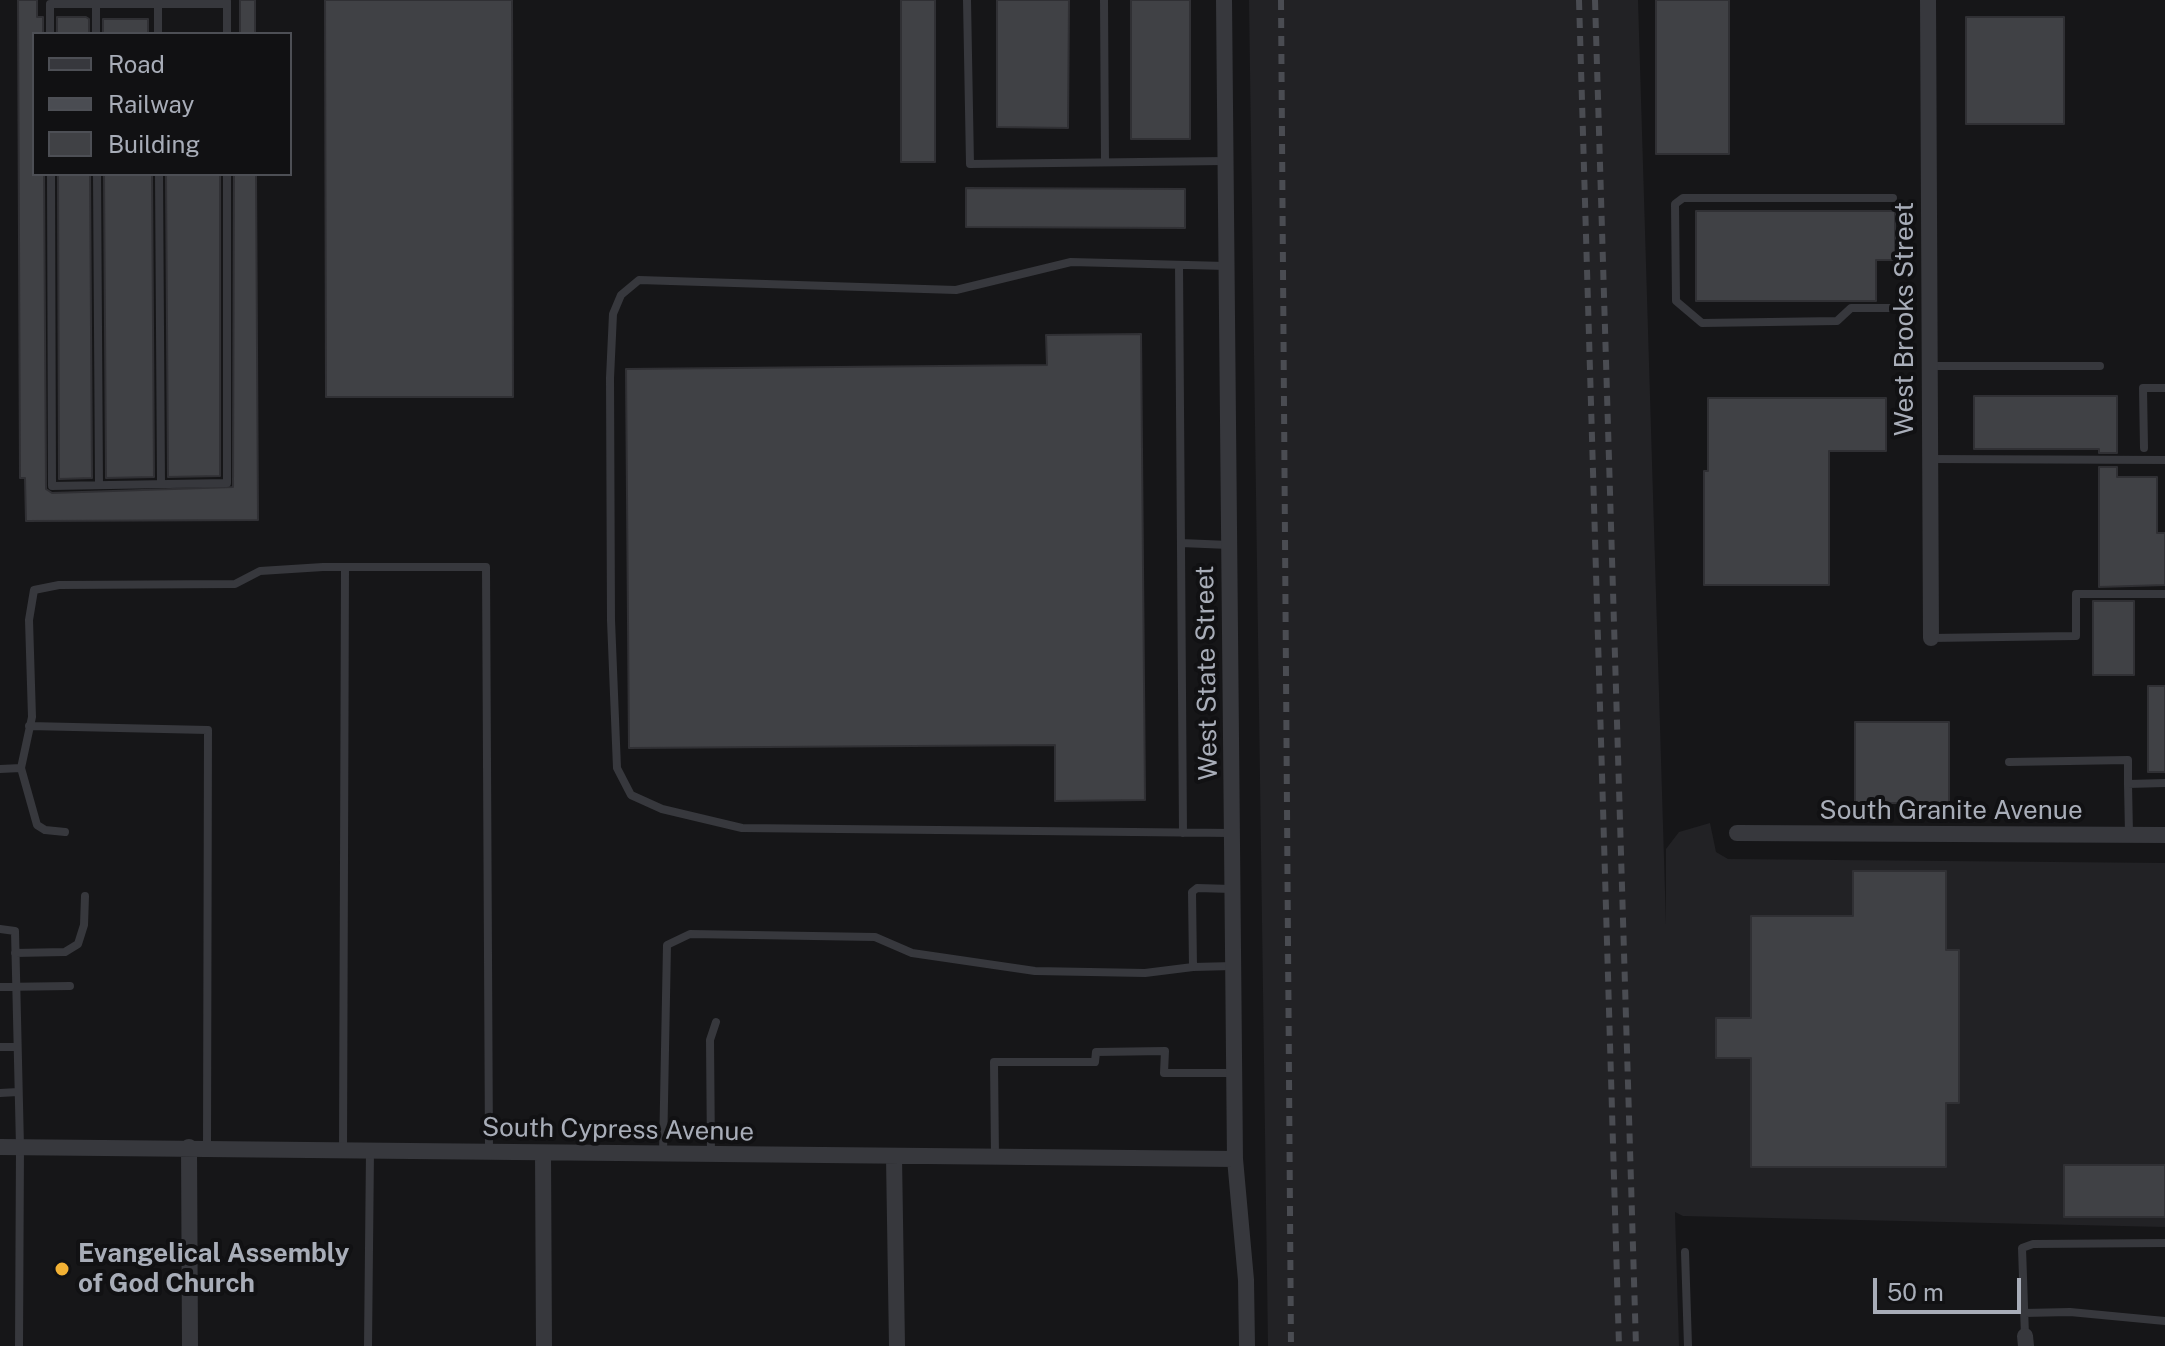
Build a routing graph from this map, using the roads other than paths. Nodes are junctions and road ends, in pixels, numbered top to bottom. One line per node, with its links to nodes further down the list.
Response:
1 (967, 0): 13 (lane)
2 (1104, 0): 13 (lane)
3 (1224, 0): 12 (street, West State Street)
4 (1928, 0): 22 (street, West Brooks Street)
5 (227, 2): 7 (lane); 11 (lane)
6 (96, 4): 7 (lane); 8 (lane); 9 (lane)
7 (158, 4): 10 (lane)
8 (50, 32)
9 (96, 32)
10 (158, 32)
11 (227, 32)
12 (1225, 161): 13 (lane); 20 (street, West State Street)
13 (1105, 162)
14 (51, 176): 29 (lane)
15 (97, 176): 29 (lane)
16 (159, 176): 28 (lane)
17 (227, 176): 28 (lane)
18 (1893, 198): 21 (lane)
19 (1179, 265): 20 (lane); 30 (lane); 42 (lane)
20 (1226, 266): 31 (street, West State Street)
21 (1890, 308)
22 (1930, 366): 23 (lane); 26 (street, West Brooks Street)
23 (2100, 366)
24 (2165, 388): 25 (lane)
25 (2144, 448)
26 (1930, 459): 27 (lane); 34 (street, West Brooks Street)
27 (2165, 460)
28 (161, 484): 29 (lane)
29 (99, 485)
30 (1181, 543): 31 (lane); 42 (lane)
31 (1229, 545): 43 (street, West State Street)
32 (345, 567): 35 (lane); 66 (lane); 68 (lane)
33 (2165, 594): 34 (lane)
34 (1931, 638)
35 (29, 726): 37 (lane); 65 (lane)
36 (2009, 762): 40 (lane)
37 (21, 768): 38 (lane); 41 (lane)
38 (0, 769)
39 (2165, 783): 40 (lane)
40 (2128, 784): 45 (lane)
41 (65, 832)
42 (1183, 833): 43 (lane)
43 (1232, 833): 47 (street, West State Street)
44 (1737, 833): 45 (street, South Granite Avenue)
45 (2129, 835): 46 (street, South Granite Avenue)
46 (2165, 835)
47 (1233, 889): 51 (street, West State Street); 52 (lane)
48 (85, 896): 50 (lane)
49 (0, 929): 50 (lane)
50 (15, 953): 53 (lane)
51 (1233, 966): 52 (lane); 59 (street, West State Street)
52 (1193, 967): 70 (lane)
53 (16, 986): 54 (lane); 55 (lane); 58 (lane)
54 (70, 986)
55 (0, 987)
56 (716, 1022): 71 (lane)
57 (0, 1047): 58 (lane)
58 (17, 1047): 60 (lane)
59 (1234, 1073): 73 (lane); 74 (street, West State Street)
60 (18, 1092): 61 (lane); 63 (lane)
61 (0, 1093)
62 (0, 1147): 63 (street, South Cypress Avenue)
63 (20, 1147): 64 (street, South Cypress Avenue); 80 (lane)
64 (189, 1147): 65 (street, South Cypress Avenue); 81 (street)
65 (207, 1147): 66 (street, South Cypress Avenue)
66 (343, 1150): 67 (street, South Cypress Avenue)
67 (370, 1150): 68 (street, South Cypress Avenue); 82 (lane)
68 (489, 1152): 69 (street, South Cypress Avenue)
69 (543, 1153): 70 (street, South Cypress Avenue); 83 (street)
70 (663, 1155): 71 (street, South Cypress Avenue)
71 (711, 1155): 72 (street, South Cypress Avenue)
72 (894, 1157): 73 (street, South Cypress Avenue); 84 (street)
73 (995, 1157): 74 (street, South Cypress Avenue)
74 (1235, 1159): 85 (street, West State Street)
75 (2165, 1243): 77 (lane)
76 (1685, 1252): 86 (lane)
77 (2024, 1313): 78 (lane); 79 (lane)
78 (2165, 1321)
79 (2026, 1341)
80 (19, 1346)
81 (190, 1346)
82 (368, 1346)
83 (544, 1346)
84 (897, 1346)
85 (1247, 1346)
86 (1688, 1346)

